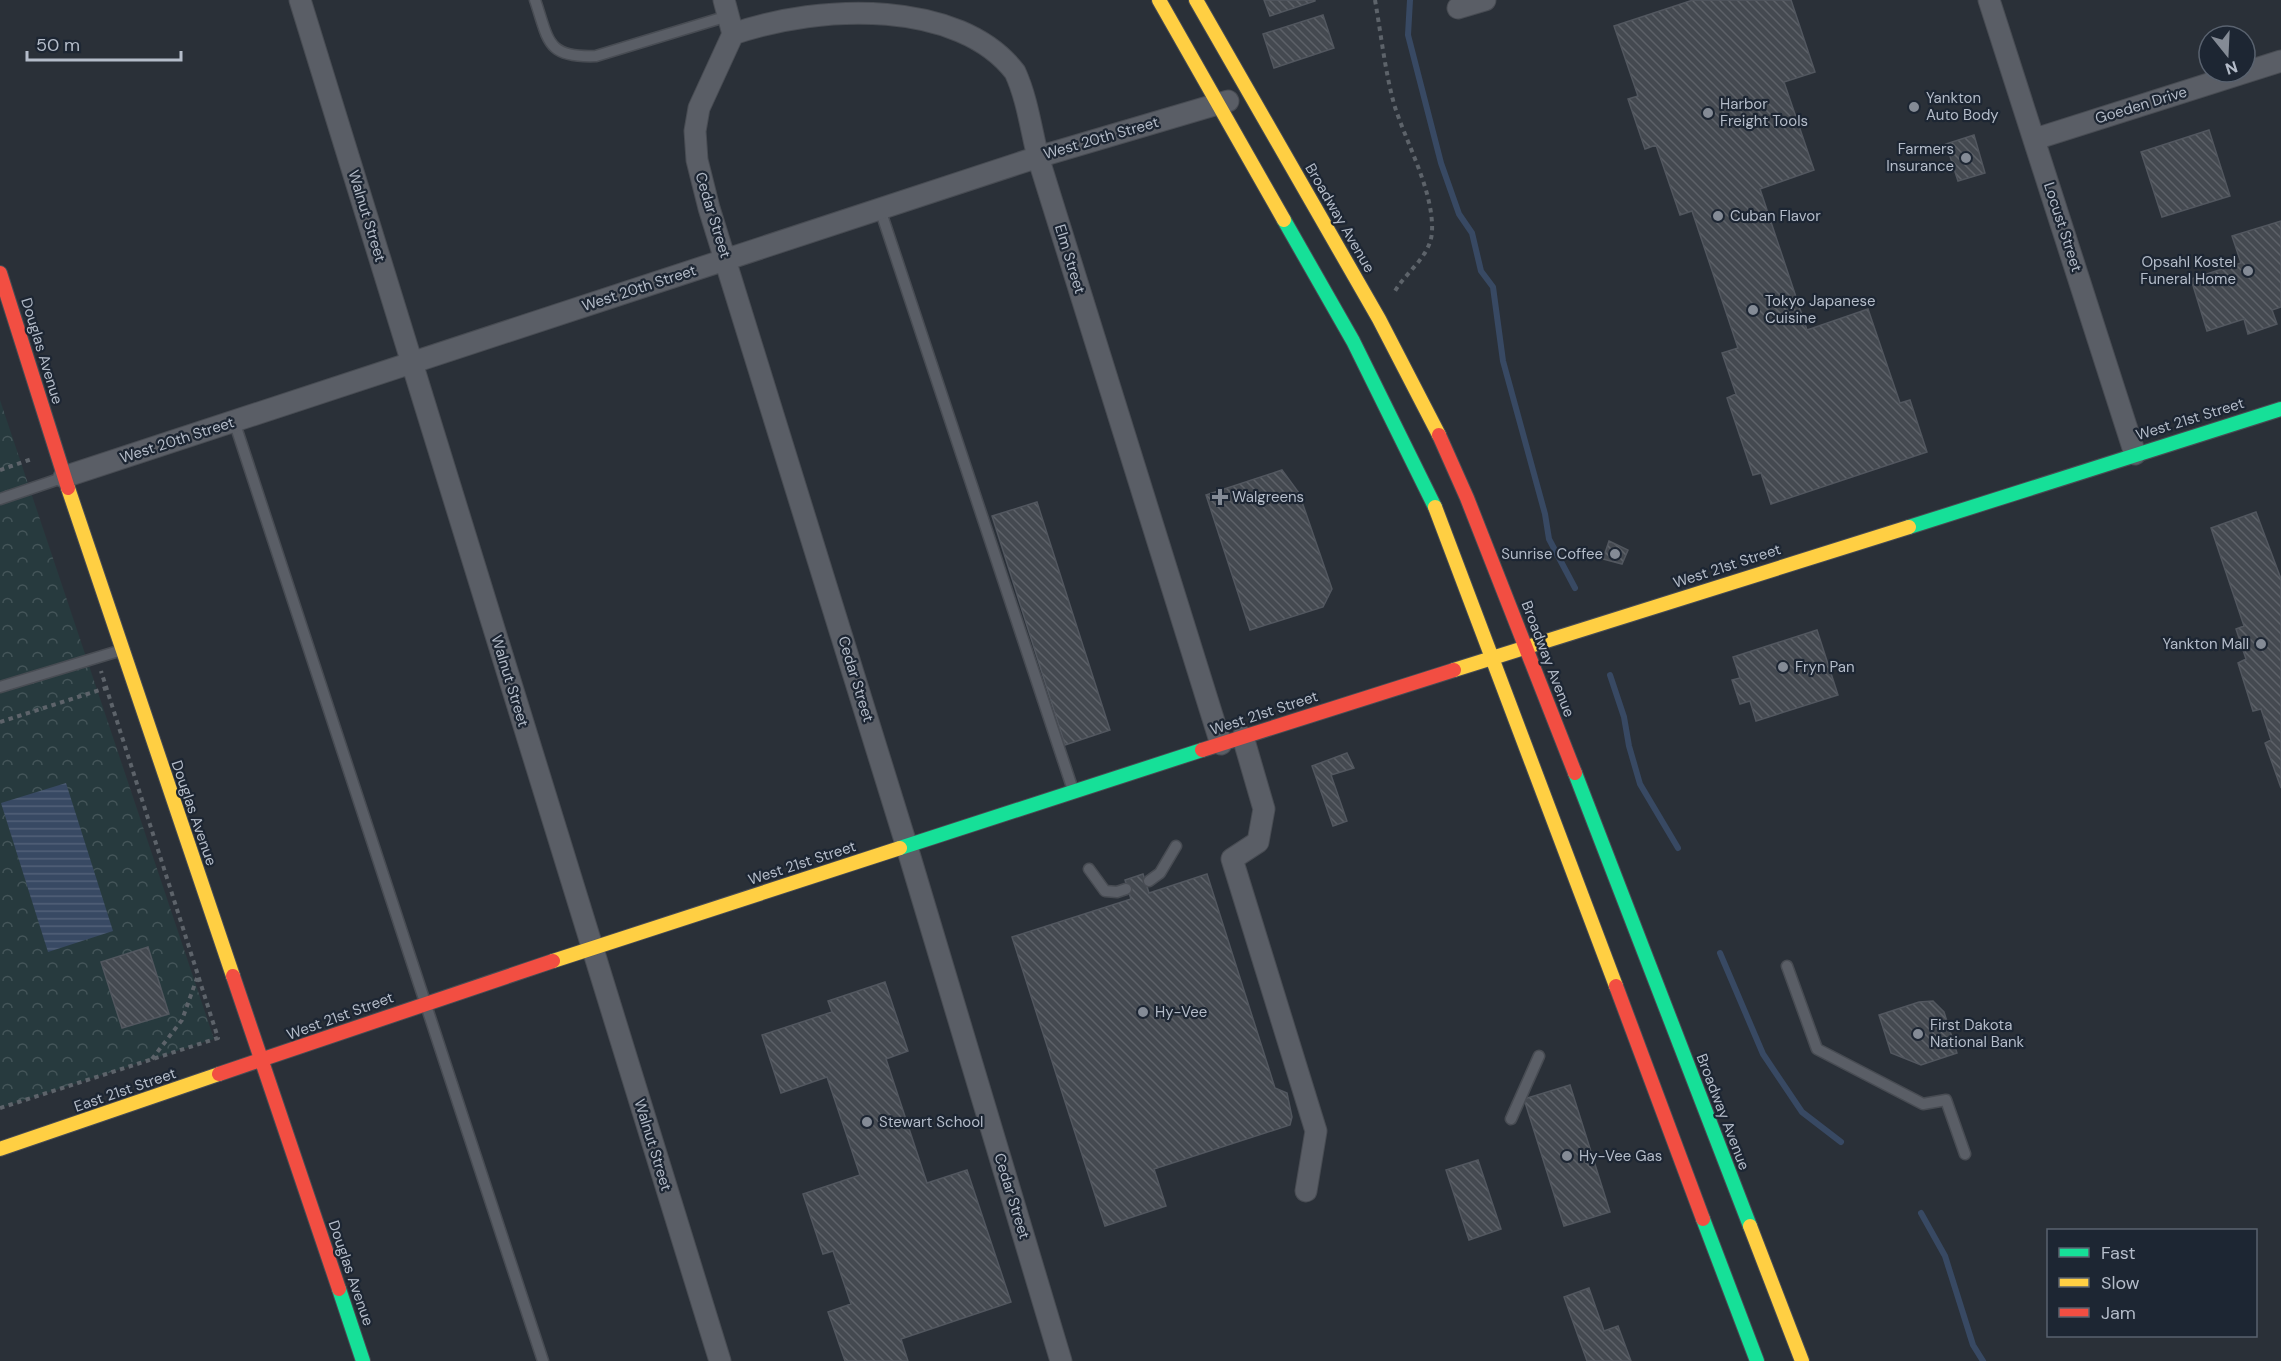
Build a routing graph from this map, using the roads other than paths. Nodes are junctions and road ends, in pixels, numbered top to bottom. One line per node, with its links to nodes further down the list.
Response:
1 (300, 0): 17 (street, Walnut Street)
2 (534, 0): 8 (lane)
3 (1159, 0): 11 (main road)
4 (1196, 0): 10 (main road, Broadway Avenue)
5 (1485, 0): 7 (street)
6 (1989, 0): 12 (street, Locust Street)
7 (1458, 8)
8 (728, 16): 13 (street, Elm Street); 15 (street, Cedar Street)
9 (2281, 61): 12 (street, Goeden Drive)
10 (1250, 94): 11 (street, West 20th Street); 23 (main road, Broadway Avenue)
11 (1216, 104): 13 (street, West 20th Street); 25 (main road)
12 (2035, 139): 20 (street, Locust Street)
13 (1038, 157): 14 (street, West 20th Street); 27 (street, Elm Street)
14 (880, 209): 15 (street, West 20th Street); 28 (lane)
15 (726, 259): 17 (street, West 20th Street); 30 (street, Cedar Street)
16 (0, 273): 21 (main road, Douglas Avenue)
17 (412, 363): 19 (street, West 20th Street); 34 (street, Walnut Street)
18 (2281, 409): 20 (main road, West 21st Street)
19 (234, 421): 21 (street, West 20th Street); 36 (lane)
20 (2135, 454): 23 (main road, West 21st Street)
21 (64, 477): 22 (lane); 24 (main road, Douglas Avenue)
22 (0, 499)
23 (1526, 647): 25 (main road, West 21st Street); 48 (main road, Broadway Avenue)
24 (122, 650): 26 (lane); 38 (main road, Douglas Avenue)
25 (1492, 657): 27 (main road, West 21st Street); 47 (main road)
26 (0, 687)
27 (1231, 741): 28 (main road, West 21st Street); 42 (street, Elm Street)
28 (1074, 793): 30 (main road, West 21st Street)
29 (1176, 846): 32 (lane)
30 (907, 847): 34 (main road, West 21st Street); 46 (street, Cedar Street)
31 (1089, 869): 33 (lane)
32 (1149, 881)
33 (1126, 889)
34 (593, 949): 36 (main road, West 21st Street); 45 (street, Walnut Street)
35 (1787, 966): 41 (lane)
36 (424, 1003): 38 (main road, West 21st Street); 44 (lane)
37 (1539, 1056): 39 (lane)
38 (261, 1062): 40 (main road, East 21st Street); 43 (main road, Douglas Avenue)
39 (1511, 1119)
40 (0, 1149)
41 (1965, 1154)
42 (1306, 1191)
43 (363, 1361)
44 (543, 1361)
45 (720, 1361)
46 (1061, 1361)
47 (1757, 1361)
48 (1802, 1361)

